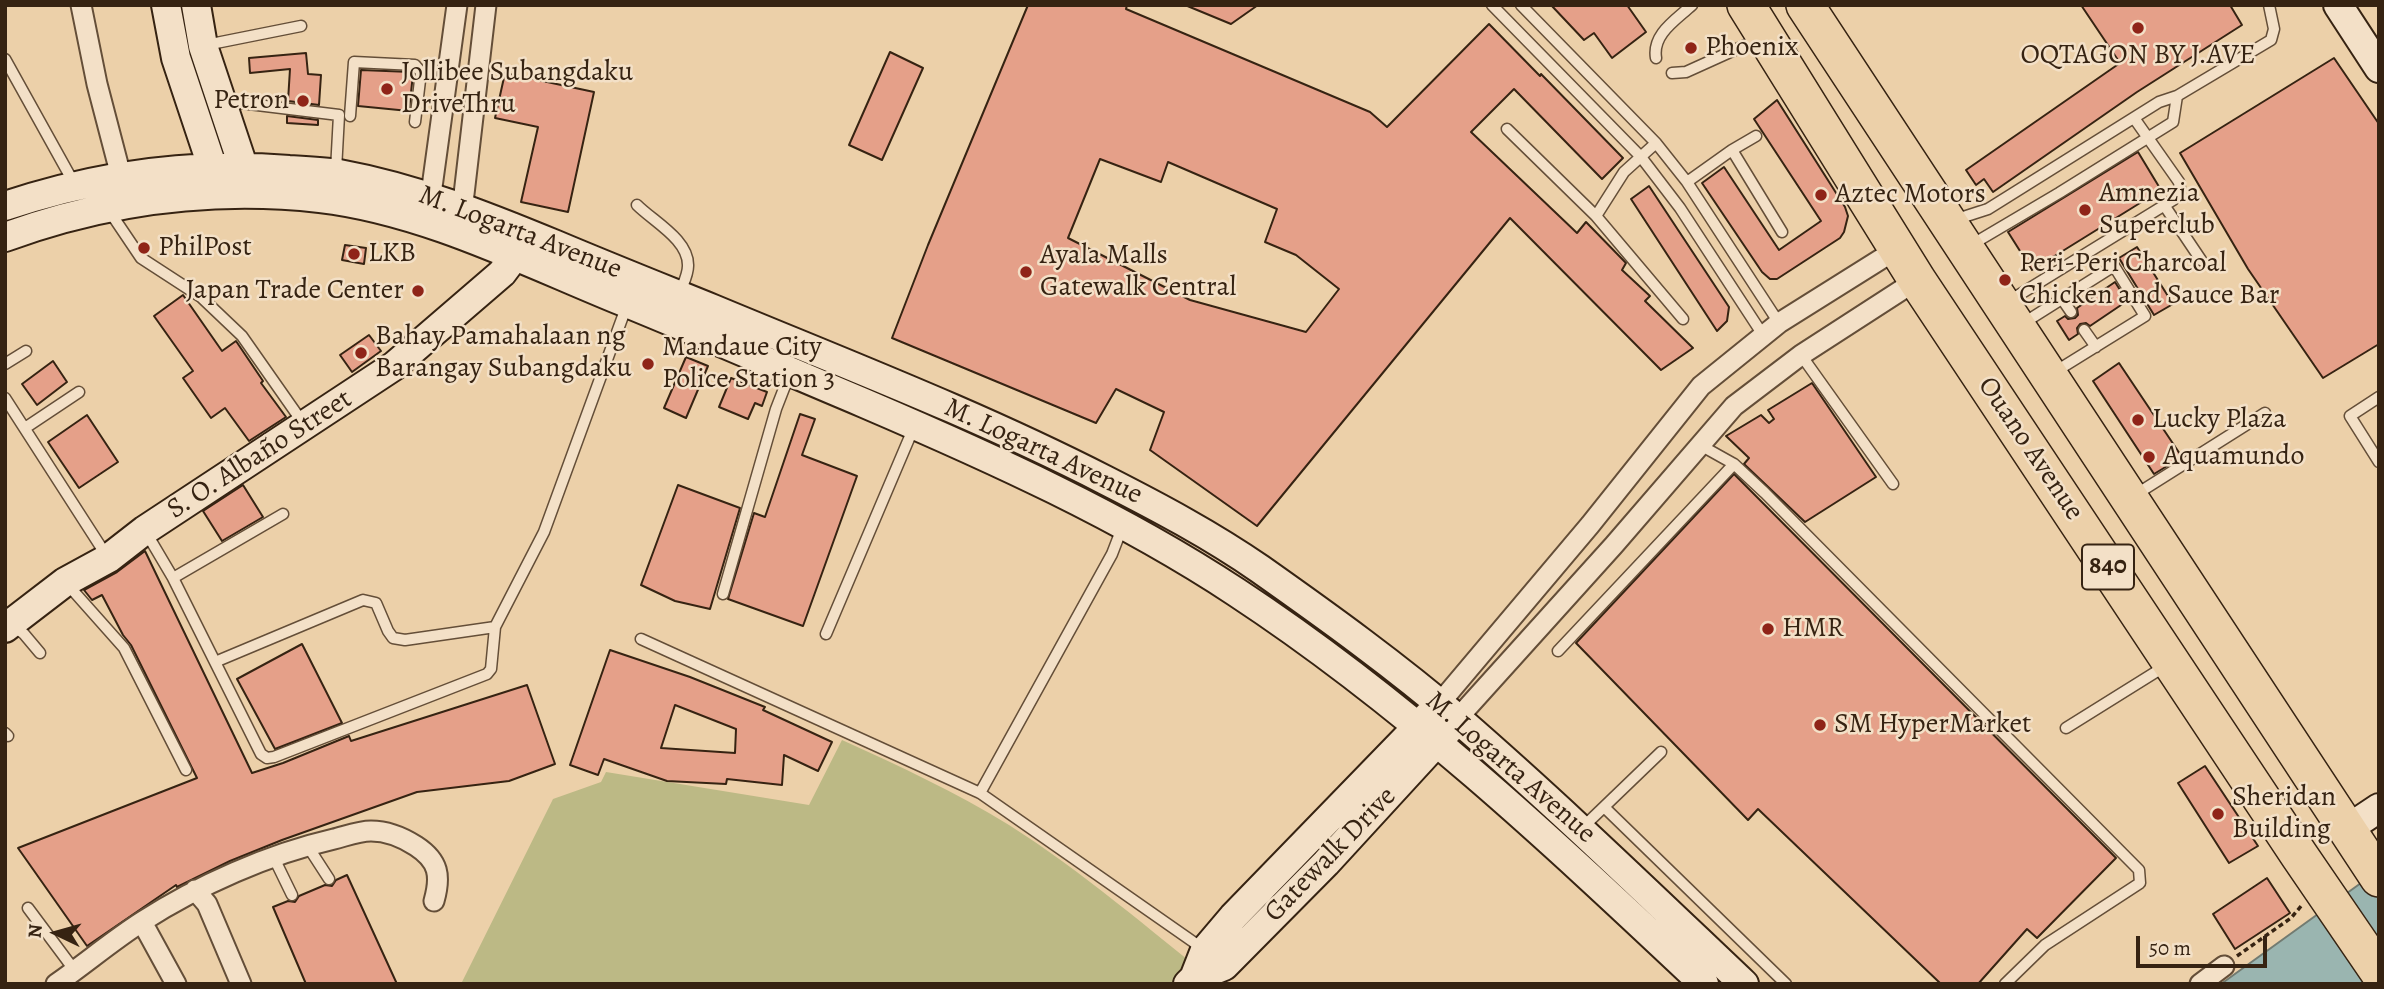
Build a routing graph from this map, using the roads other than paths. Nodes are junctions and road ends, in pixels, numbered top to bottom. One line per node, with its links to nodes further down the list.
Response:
1 (81, 5): 34 (street)
2 (166, 5): 15 (main road)
3 (196, 5): 15 (main road)
4 (457, 5): 43 (street)
5 (486, 5): 45 (street)
6 (1492, 5): 30 (lane)
7 (1521, 5): 28 (lane)
8 (1692, 5): 16 (lane)
9 (1746, 5): 14 (highway, Ouano Avenue / 840)
10 (1805, 5): 47 (highway, Ouano Avenue / 840)
11 (2269, 5): 20 (lane)
12 (2338, 5): 18 (main road)
13 (301, 26): 15 (lane)
14 (1765, 36): 19 (lane); 50 (highway, Ouano Avenue / 840)
15 (190, 52): 21 (main road); 31 (main road)
16 (1656, 58)
17 (5, 59): 36 (lane)
18 (2379, 68)
19 (1672, 73)
20 (2177, 96): 23 (lane); 27 (lane)
21 (220, 101): 32 (main road); 33 (lane)
22 (350, 116): 24 (lane)
23 (2134, 118): 27 (lane); 47 (lane)
24 (415, 122)
25 (1507, 129): 44 (lane)
26 (1756, 136): 29 (lane)
27 (2148, 137): 40 (lane); 47 (lane)
28 (1656, 143): 30 (lane); 35 (lane)
29 (1732, 150): 35 (lane); 46 (lane)
30 (1641, 157): 44 (lane); 61 (lane)
31 (212, 166): 32 (main road, M. Logarta Avenue); 34 (main road, M. Logarta Avenue); 38 (main road)
32 (243, 166): 33 (main road, M. Logarta Avenue); 37 (main road)
33 (335, 174): 43 (main road, M. Logarta Avenue)
34 (121, 176): 36 (main road, M. Logarta Avenue)
35 (1687, 182): 59 (lane)
36 (75, 185): 41 (main road, M. Logarta Avenue)
37 (253, 193): 38 (main road, M. Logarta Avenue); 43 (main road, M. Logarta Avenue)
38 (222, 194): 42 (main road, M. Logarta Avenue)
39 (636, 205): 55 (lane)
40 (2164, 205): 51 (lane); 57 (lane)
41 (5, 206)
42 (106, 207): 48 (main road, M. Logarta Avenue); 73 (lane)
43 (429, 210): 45 (main road, M. Logarta Avenue)
44 (1596, 216): 58 (lane)
45 (460, 221): 49 (main road, M. Logarta Avenue)
46 (1782, 232)
47 (1956, 235): 57 (highway, Ouano Avenue / 840)
48 (5, 237)
49 (519, 244): 54 (main road, M. Logarta Avenue); 55 (main road, M. Logarta Avenue); 73 (main road, S. O. Albaño Street)
50 (1897, 249): 52 (highway, Ouano Avenue / 840); 59 (street)
51 (2201, 260)
52 (1917, 280): 64 (street); 98 (highway, Ouano Avenue / 840)
53 (2062, 299): 56 (lane); 57 (lane); 62 (lane)
54 (627, 303): 55 (main road, M. Logarta Avenue); 92 (lane)
55 (674, 308): 65 (main road, M. Logarta Avenue)
56 (2071, 312)
57 (2009, 316): 67 (highway, Ouano Avenue / 840)
58 (1683, 319)
59 (1779, 323): 61 (street)
60 (2084, 330): 62 (lane)
61 (1763, 335): 81 (street)
62 (2096, 346): 67 (lane)
63 (26, 351): 66 (lane)
64 (1801, 355): 75 (street); 78 (lane)
65 (795, 359): 71 (main road, M. Logarta Avenue); 90 (lane)
66 (5, 364)
67 (2050, 375): 79 (highway, Ouano Avenue / 840)
68 (79, 392): 74 (lane)
69 (2379, 397): 76 (lane)
70 (5, 398): 74 (lane)
71 (921, 411): 82 (main road, M. Logarta Avenue); 84 (main road, M. Logarta Avenue); 93 (lane)
72 (2265, 413): 79 (lane)
73 (305, 426): 83 (main road, S. O. Albaño Street)
74 (25, 428): 86 (lane)
75 (1700, 445): 77 (lane); 85 (street)
76 (2379, 462)
77 (1734, 464): 95 (lane); 128 (lane)
78 (1893, 484)
79 (2129, 499): 109 (highway, Ouano Avenue / 840)
80 (283, 514): 88 (lane)
81 (1590, 525): 85 (street); 99 (street)
82 (1122, 526): 87 (main road, M. Logarta Avenue); 104 (lane)
83 (145, 530): 86 (main road, S. O. Albaño Street); 88 (lane)
84 (1211, 538): 87 (main road); 99 (main road, M. Logarta Avenue)
85 (1614, 545): 99 (street)
86 (108, 558): 89 (main road, S. O. Albaño Street)
87 (1193, 565): 101 (main road, M. Logarta Avenue)
88 (173, 578): 97 (lane)
89 (65, 582): 91 (main road, S. O. Albaño Street); 103 (lane)
90 (723, 594)
91 (8, 626): 96 (lane)
92 (495, 627): 97 (lane); 97 (lane)
93 (826, 634)
94 (641, 639): 104 (lane)
95 (1558, 651)
96 (40, 653)
97 (215, 662)
98 (2171, 662): 100 (lane); 120 (highway, Ouano Avenue / 840)
99 (1448, 711): 101 (main road, Gatewalk Drive); 107 (main road, M. Logarta Avenue)
100 (2066, 728)
101 (1429, 734): 107 (main road, M. Logarta Avenue); 117 (main road, Gatewalk Drive)
102 (1661, 752): 105 (lane)
103 (186, 770)
104 (981, 793): 117 (lane)
105 (1604, 807): 107 (lane); 127 (lane)
106 (2379, 808): 109 (main road)
107 (1570, 841): 125 (main road, M. Logarta Avenue); 126 (main road, M. Logarta Avenue)
108 (307, 845): 110 (street); 111 (lane); 114 (street)
109 (2363, 855)
110 (274, 858): 112 (street); 113 (lane)
111 (329, 879)
112 (195, 890): 116 (street); 124 (street)
113 (292, 895)
114 (434, 901)
115 (28, 908): 119 (lane)
116 (142, 922): 119 (street); 123 (street)
117 (1215, 958): 121 (main road, Gatewalk Drive)
118 (2224, 966): 129 (street)
119 (75, 971): 122 (street)
120 (2379, 972)
121 (1191, 981)
122 (56, 984)
123 (176, 984)
124 (241, 984)
125 (1704, 984)
126 (1744, 984)
127 (1786, 984)
128 (2006, 984)
129 (2200, 984)

